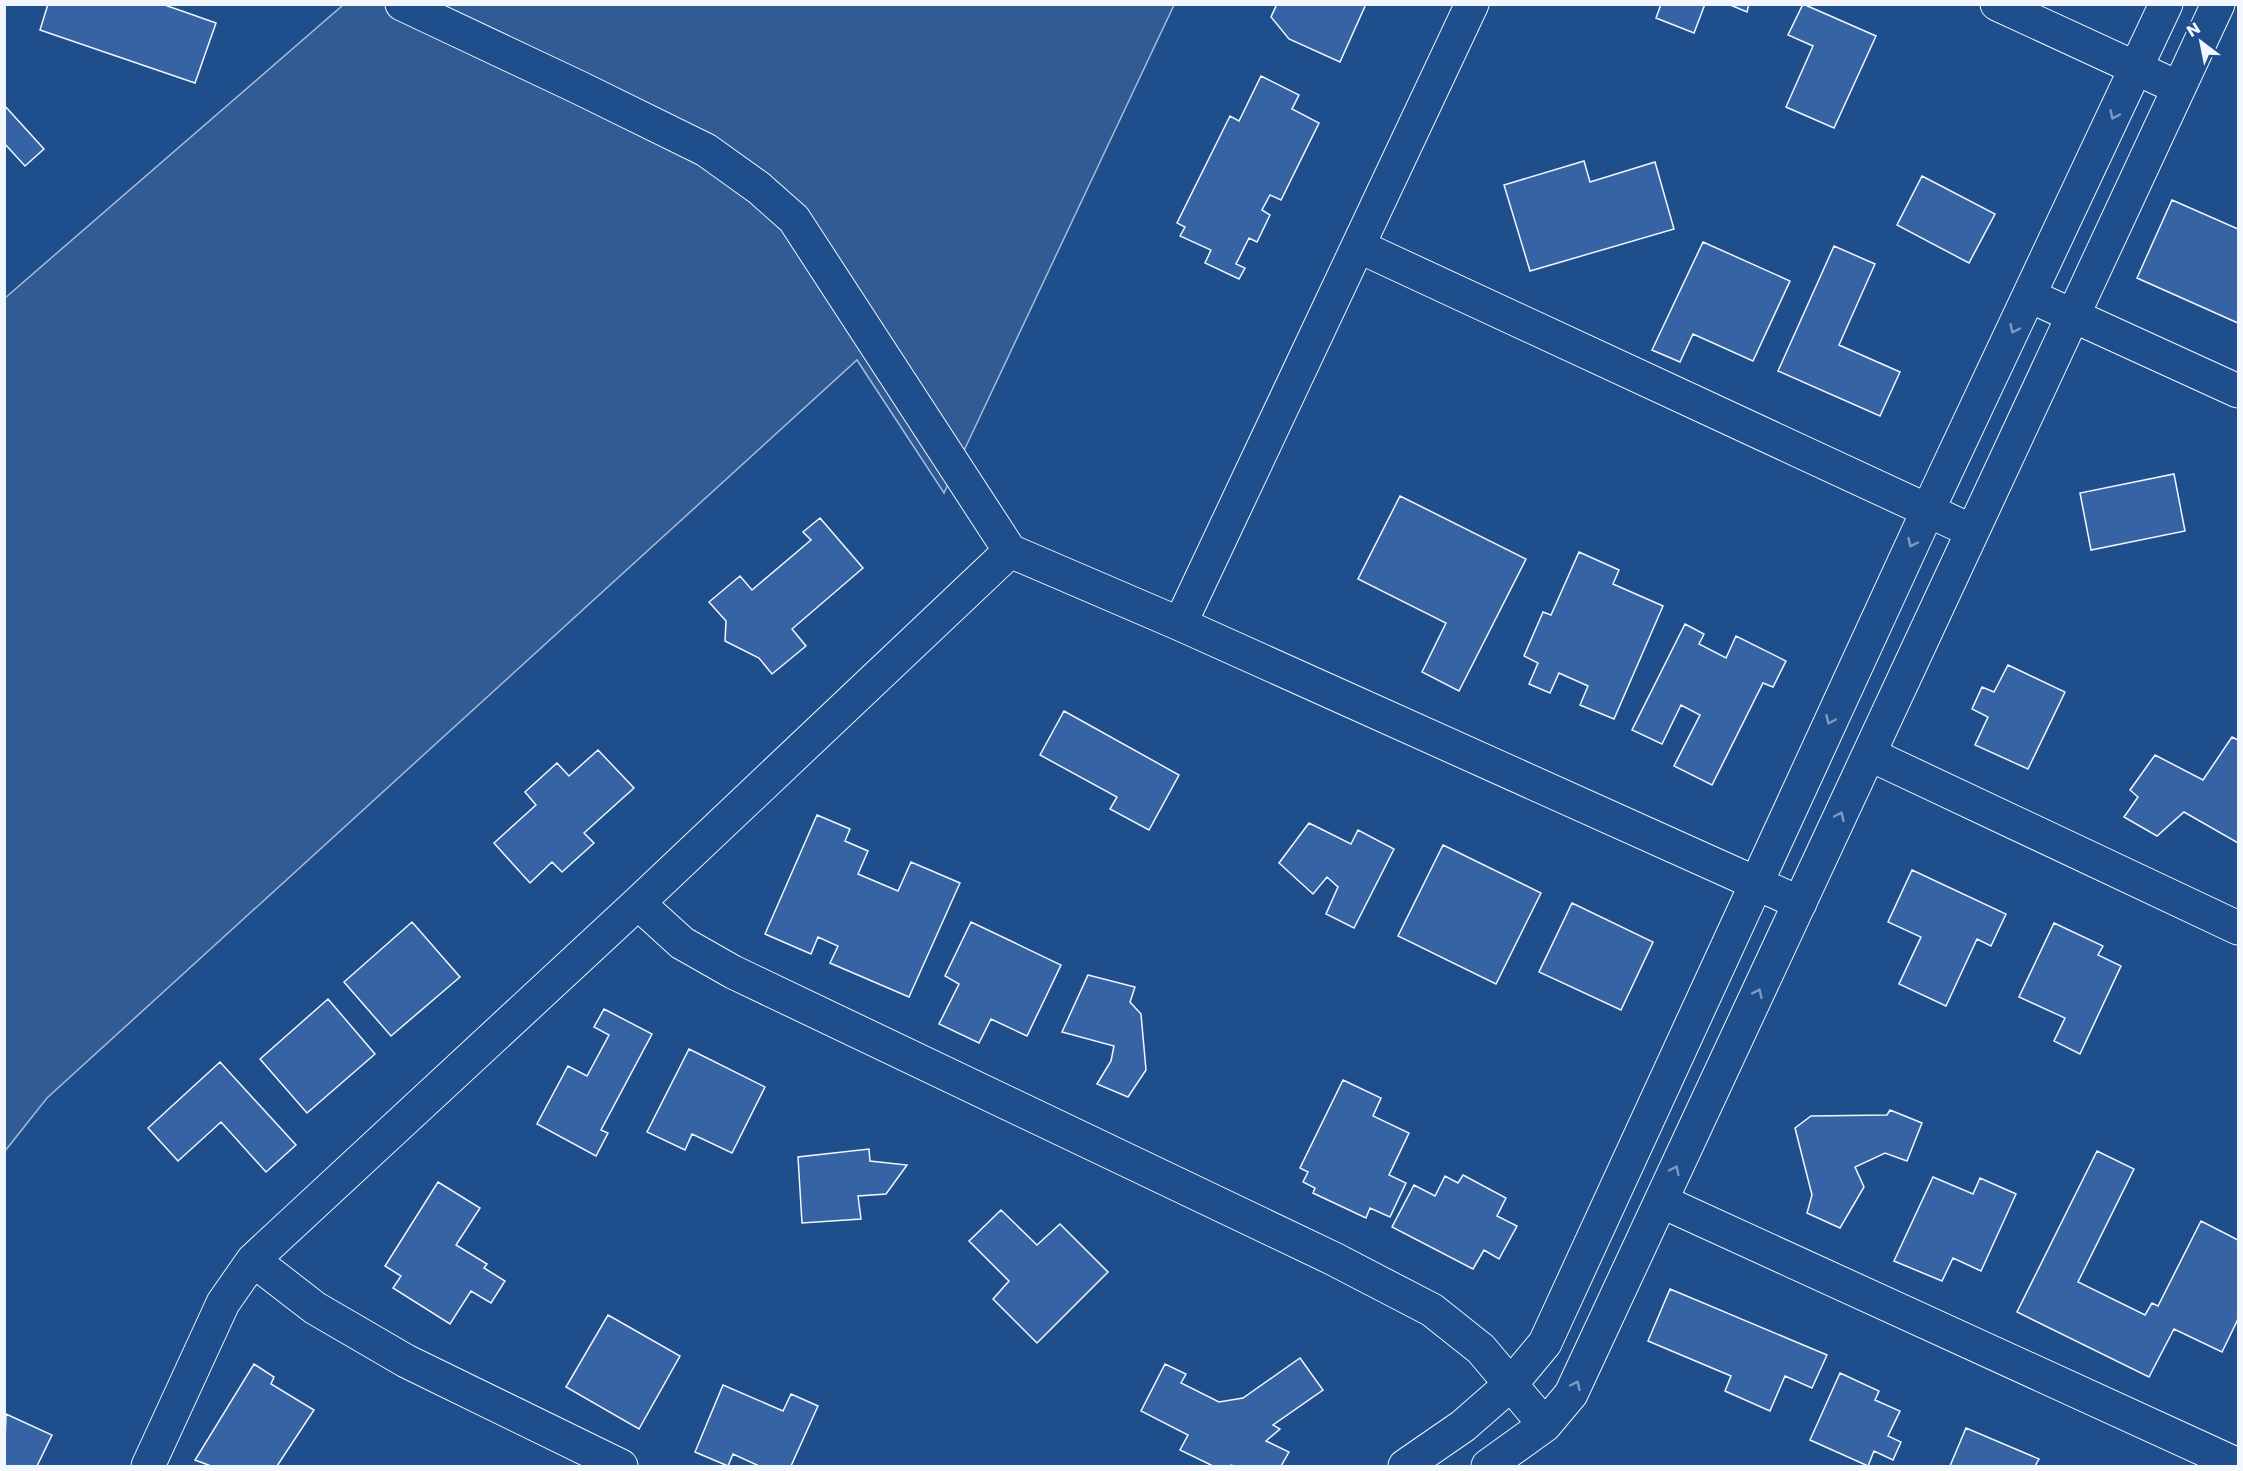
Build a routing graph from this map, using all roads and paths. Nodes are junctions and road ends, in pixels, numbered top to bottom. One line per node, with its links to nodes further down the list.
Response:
1 (402, 4): 14 (street)
2 (1472, 4): 8 (street)
3 (1997, 4): 6 (street)
4 (2166, 4): 6 (street)
5 (2218, 4): 7 (street)
6 (2136, 68): 7 (street); 9 (street, one-way to 9)
7 (2179, 88): 10 (street)
8 (1358, 246): 12 (street); 15 (street)
9 (2030, 296): 10 (street); 12 (street, one-way to 12)
10 (2073, 316): 11 (street); 13 (street)
11 (2238, 391)
12 (1928, 510): 13 (street); 17 (street, one-way to 17)
13 (1972, 531): 16 (street)
14 (1010, 551): 15 (street); 18 (street)
15 (1180, 624): 17 (street)
16 (1869, 754): 19 (street, one-way to 16); 20 (street)
17 (1755, 883): 19 (street); 23 (street)
18 (638, 903): 22 (street); 23 (street)
19 (1800, 903): 21 (street, one-way to 19)
20 (2238, 928)
21 (1661, 1201): 24 (street, one-way to 21); 25 (street)
22 (253, 1260): 26 (street); 27 (street)
23 (1511, 1384): 24 (street); 28 (street)
24 (1545, 1425): 29 (street)
25 (2238, 1465)
26 (148, 1467)
27 (621, 1467)
28 (1405, 1467)
29 (1488, 1467)

